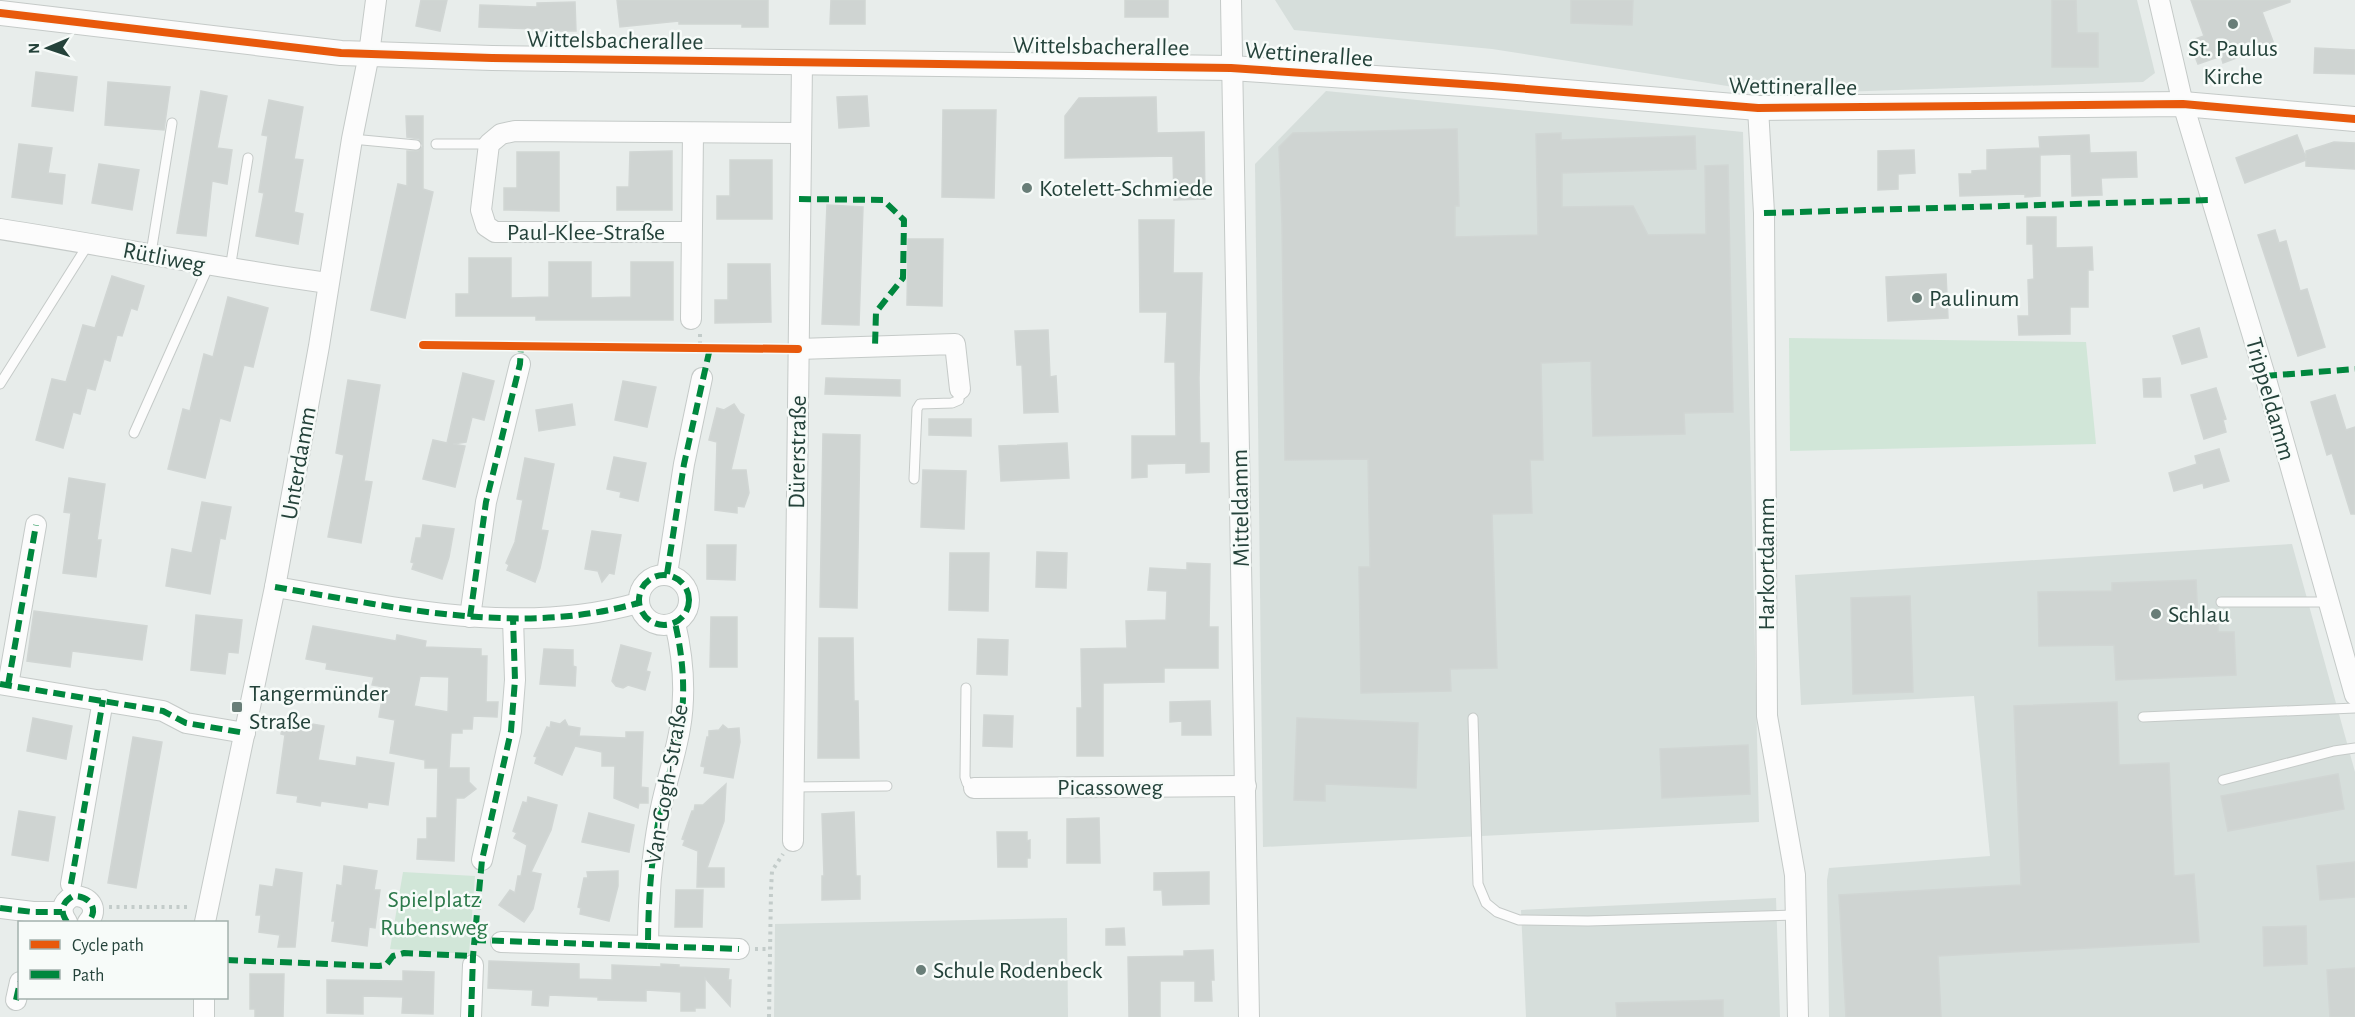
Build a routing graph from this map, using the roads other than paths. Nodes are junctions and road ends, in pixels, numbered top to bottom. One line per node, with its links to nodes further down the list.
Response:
1 (376, 0): 5 (street, Unterdamm)
2 (1231, 0): 7 (street, Mitteldamm)
3 (2159, 0): 8 (street, Trippeldamm)
4 (0, 13): 5 (street, Wittelsbacherallee)
5 (369, 54): 6 (street, Wittelsbacherallee); 14 (street, Unterdamm)
6 (802, 62): 7 (street, Wittelsbacherallee); 13 (street, Dürerstraße)
7 (1231, 68): 9 (street, Wettinerallee); 54 (street, Mitteldamm)
8 (2183, 104): 9 (street, Wettinerallee); 10 (street, Wettinerallee); 38 (street, Trippeldamm)
9 (1758, 108): 63 (street, Harkortdamm)
10 (2355, 119)
11 (172, 123): 22 (lane)
12 (693, 133): 13 (street); 16 (street); 20 (street, Paul-Klee-Straße)
13 (800, 133): 27 (street, Dürerstraße)
14 (352, 139): 17 (lane); 25 (street, Unterdamm)
15 (436, 144): 16 (lane)
16 (489, 144): 20 (street, Paul-Klee-Straße)
17 (416, 145)
18 (248, 158): 24 (lane)
19 (0, 229): 21 (street, Rütliweg)
20 (691, 232): 26 (street, Paul-Klee-Straße)
21 (89, 243): 22 (street, Rütliweg); 30 (lane)
22 (151, 253): 23 (street, Rütliweg)
23 (209, 265): 24 (street, Rütliweg); 32 (lane)
24 (230, 269): 25 (street, Rütliweg)
25 (328, 283): 36 (street, Unterdamm)
26 (691, 318)
27 (798, 349): 31 (street); 55 (street, Dürerstraße)
28 (520, 363): 40 (street)
29 (702, 378): 35 (street)
30 (0, 384)
31 (960, 389): 33 (lane)
32 (134, 433)
33 (914, 479)
34 (36, 525): 43 (street)
35 (667, 574): 39 (street); 42 (street)
36 (275, 587): 40 (street); 50 (street, Unterdamm)
37 (2221, 602): 38 (lane)
38 (2330, 602): 45 (street, Trippeldamm)
39 (638, 603): 41 (street); 42 (street)
40 (470, 617): 41 (street)
41 (513, 619): 58 (street)
42 (675, 623): 67 (street, Van-Gogh-Straße)
43 (4, 685): 46 (street)
44 (966, 688): 56 (lane)
45 (2355, 695)
46 (103, 700): 50 (street); 59 (street)
47 (2355, 708): 48 (lane)
48 (2143, 717)
49 (1473, 718): 63 (lane)
50 (245, 733): 62 (street, Unterdamm)
51 (2355, 748): 52 (lane)
52 (2223, 780)
53 (887, 786): 55 (lane)
54 (1246, 786): 56 (street, Picassoweg); 73 (street, Mitteldamm)
55 (794, 787): 57 (street, Dürerstraße)
56 (974, 788)
57 (793, 842)
58 (482, 860)
59 (71, 884)
60 (0, 908): 64 (street)
61 (91, 914): 65 (street)
62 (207, 915)
63 (1796, 915): 74 (street, Harkortdamm)
64 (32, 917): 65 (street)
65 (64, 917)
66 (501, 942): 67 (street)
67 (648, 946): 68 (street)
68 (739, 949)
69 (473, 965): 72 (street)
70 (204, 999): 71 (street)
71 (204, 1017)
72 (471, 1017)
73 (1249, 1017)
74 (1798, 1017)

